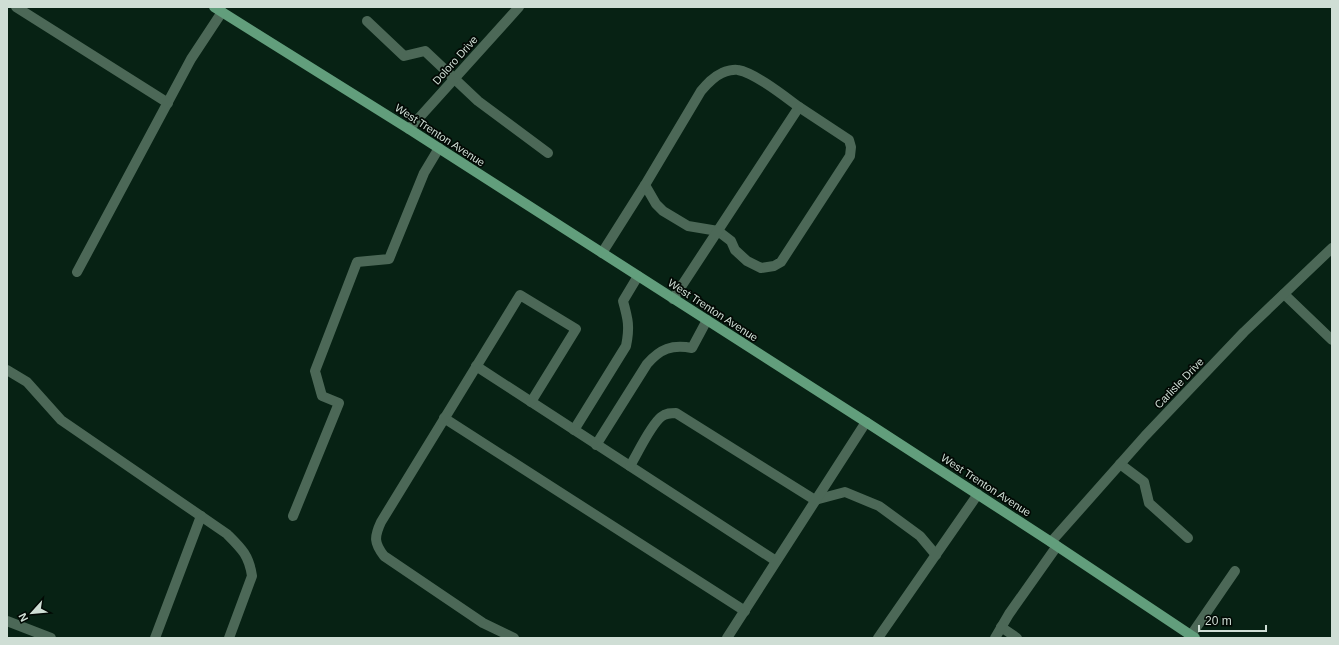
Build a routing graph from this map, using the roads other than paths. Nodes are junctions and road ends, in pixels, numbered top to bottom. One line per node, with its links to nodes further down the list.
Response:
1 (16, 7): 6 (street)
2 (520, 7): 5 (street, Doloro Drive)
3 (218, 9): 6 (street); 8 (main road, West Trenton Avenue)
4 (367, 21): 5 (street)
5 (455, 78): 8 (street, Doloro Drive); 10 (street)
6 (168, 103): 15 (street)
7 (799, 107): 11 (street); 12 (street); 12 (street)
8 (409, 129): 9 (main road, West Trenton Avenue)
9 (438, 148): 14 (main road, West Trenton Avenue); 33 (street)
10 (548, 153)
11 (645, 185): 12 (street); 14 (street)
12 (718, 231): 18 (street)
13 (1332, 248): 17 (street, Carlisle Drive)
14 (602, 253): 16 (main road, West Trenton Avenue)
15 (77, 272)
16 (638, 276): 18 (main road, West Trenton Avenue); 26 (street)
17 (1284, 294): 20 (street); 28 (street, Carlisle Drive)
18 (673, 298): 19 (main road, West Trenton Avenue)
19 (707, 320): 25 (main road, West Trenton Avenue); 27 (street)
20 (1332, 340)
21 (476, 366): 23 (street); 23 (street); 24 (street)
22 (7, 370): 32 (street)
23 (531, 402): 26 (street)
24 (444, 418): 39 (street); 46 (street)
25 (866, 422): 30 (main road, West Trenton Avenue); 31 (street)
26 (574, 430): 27 (street)
27 (596, 445): 29 (street)
28 (1120, 464): 34 (street); 35 (street, Carlisle Drive)
29 (630, 466): 31 (street); 37 (street)
30 (978, 494): 35 (main road, West Trenton Avenue); 36 (street)
31 (815, 500): 36 (street); 37 (street)
32 (201, 516): 44 (street); 45 (street)
33 (293, 516)
34 (1188, 538)
35 (1054, 544): 41 (street, Carlisle Drive); 42 (main road, West Trenton Avenue)
36 (936, 555): 48 (street)
37 (776, 560): 39 (street)
38 (1236, 571): 42 (street)
39 (745, 611): 47 (street)
40 (7, 621): 43 (street)
41 (1002, 627): 49 (street, Carlisle Drive); 50 (street)
42 (1192, 637)
43 (52, 638)
44 (155, 638)
45 (228, 638)
46 (514, 638)
47 (727, 638)
48 (878, 638)
49 (995, 638)
50 (1017, 638)

